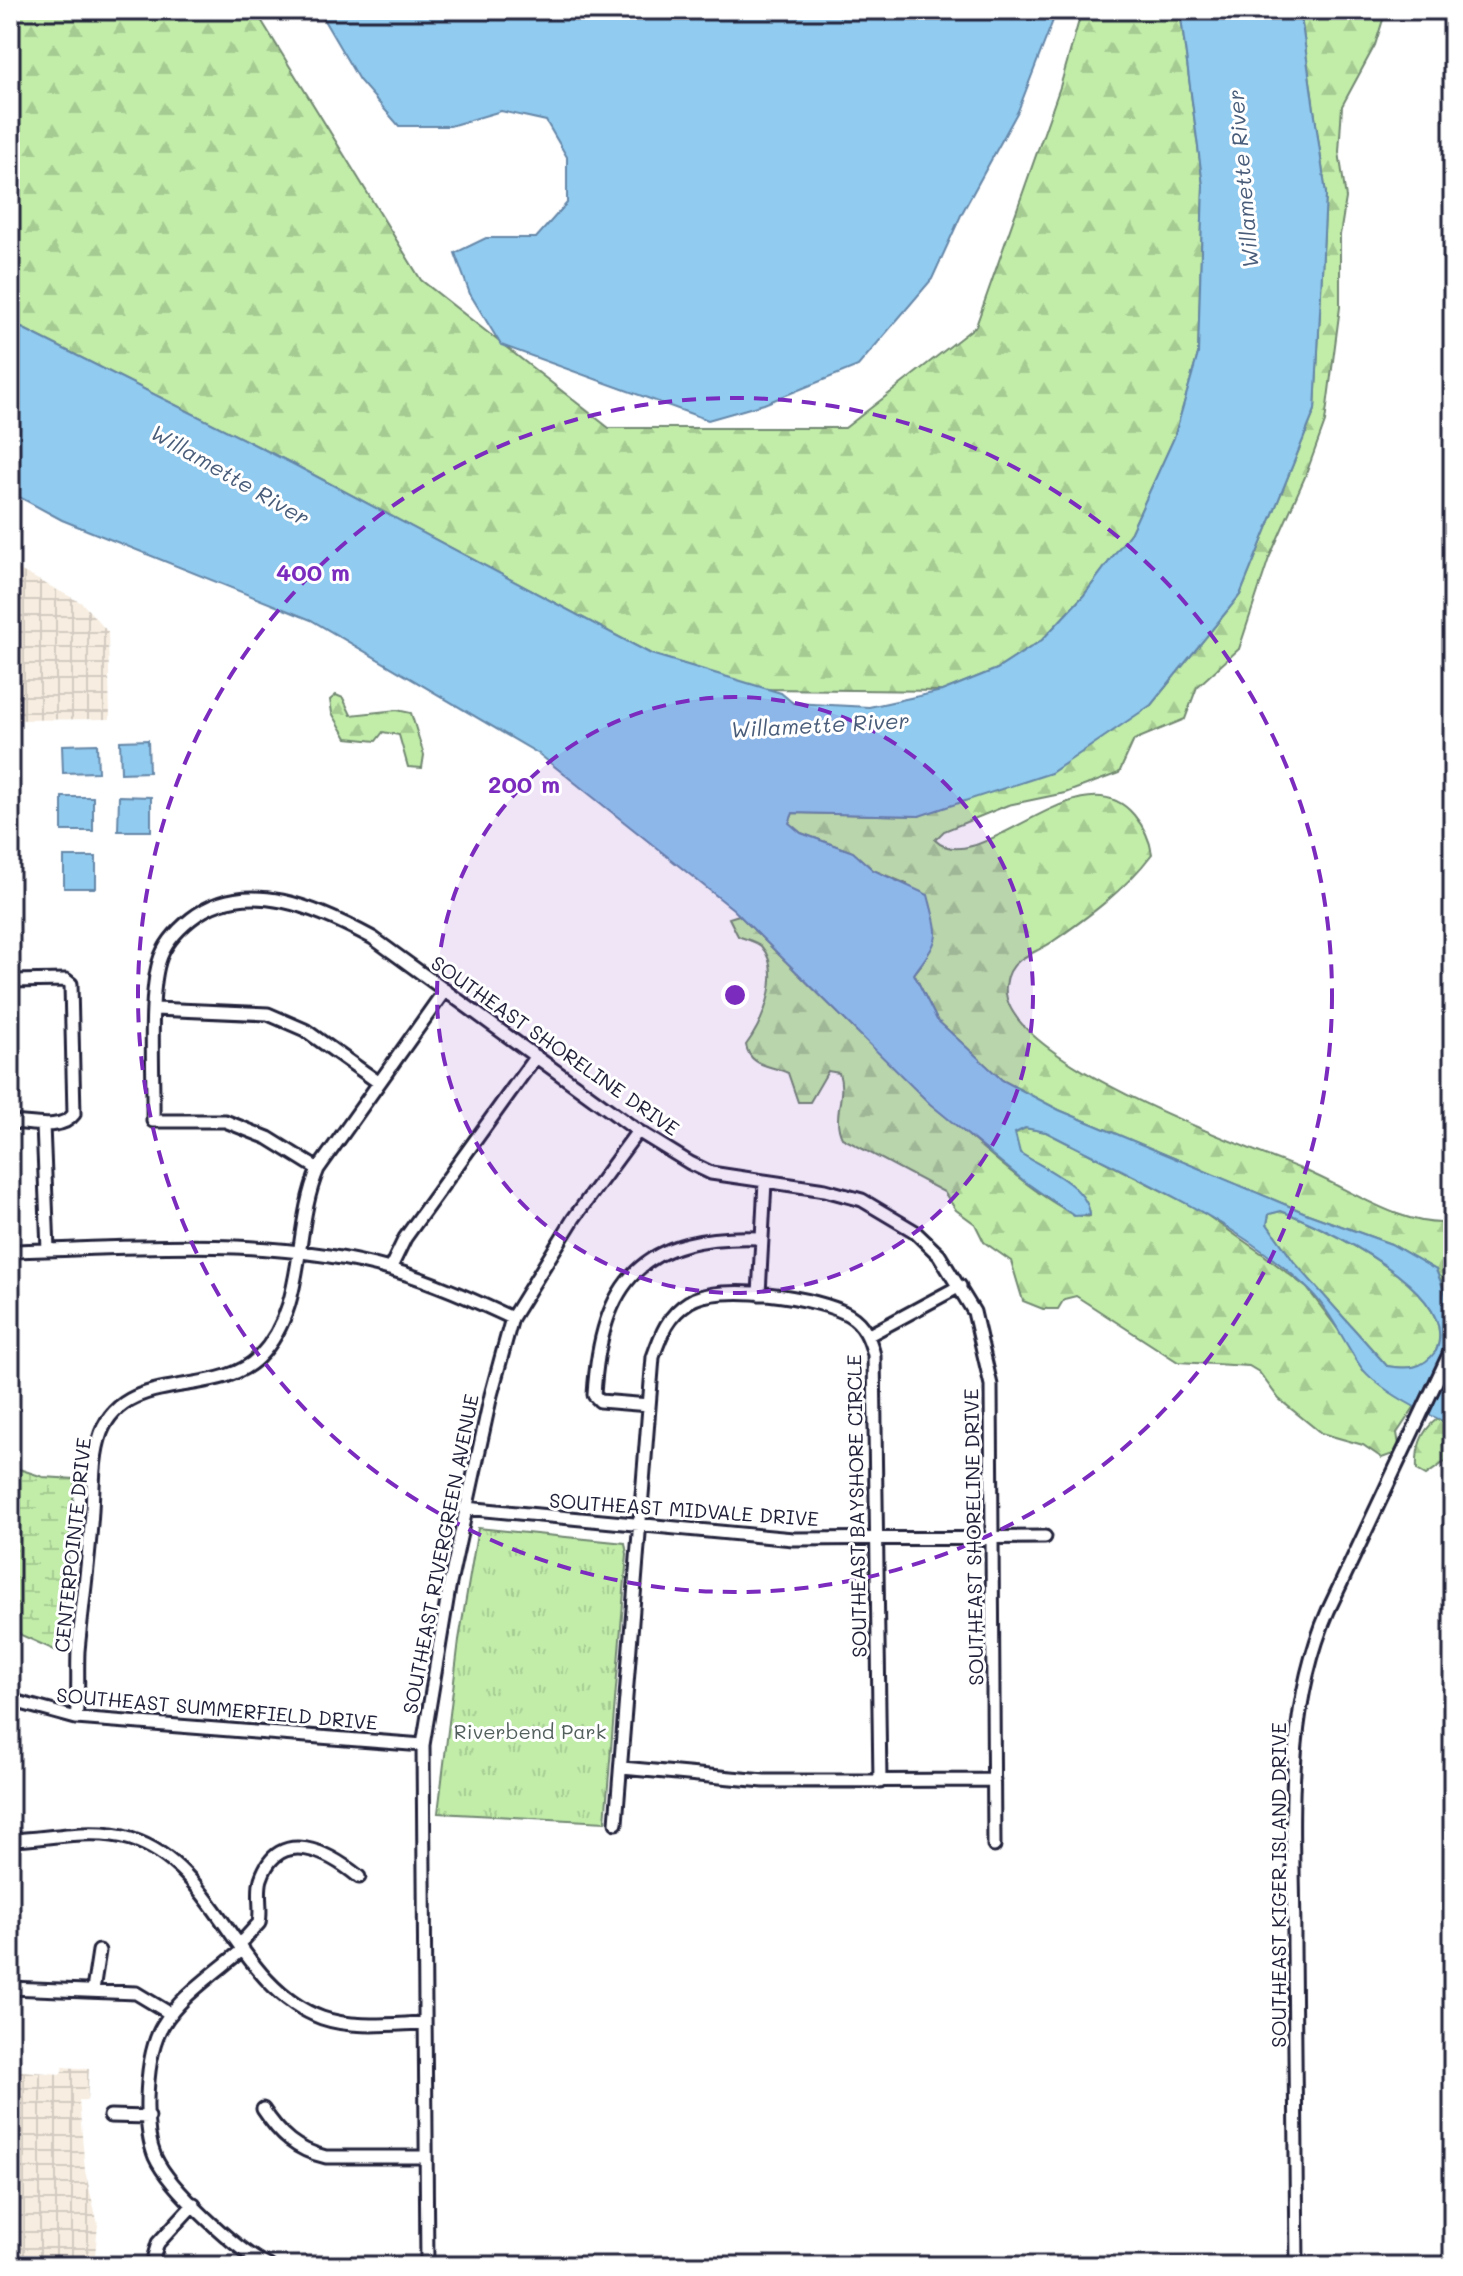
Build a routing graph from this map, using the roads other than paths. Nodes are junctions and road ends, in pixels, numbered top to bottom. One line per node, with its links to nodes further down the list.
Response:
1 (10, 981): 7 (street)
2 (445, 990): 3 (street, SOUTHEAST SHORELINE DRIVE); 4 (street, SOUTHEAST SHORELINE DRIVE); 5 (street, CENTERPOINTE DRIVE)
3 (155, 1009): 5 (street); 9 (street, SOUTHEAST SHORELINE DRIVE)
4 (536, 1056): 8 (street, SOUTHEAST SHORELINE DRIVE); 15 (street)
5 (378, 1082): 9 (street, CENTERPOINTE DRIVE)
6 (10, 1122): 7 (street)
7 (43, 1125): 12 (street)
8 (638, 1131): 10 (street, SOUTHEAST SHORELINE DRIVE); 18 (street, SOUTHEAST RIVERGREEN AVENUE)
9 (318, 1169): 14 (street, CENTERPOINTE DRIVE)
10 (765, 1182): 11 (street); 16 (street, SOUTHEAST SHORELINE DRIVE)
11 (762, 1238): 17 (street); 21 (street)
12 (48, 1250): 13 (street); 14 (street)
13 (10, 1251)
14 (299, 1252): 15 (street); 28 (street, CENTERPOINTE DRIVE)
15 (390, 1269): 18 (street)
16 (960, 1286): 19 (street); 25 (street, SOUTHEAST SHORELINE DRIVE)
17 (759, 1294): 19 (street, SOUTHEAST BAYSHORE CIRCLE); 21 (street, SOUTHEAST BAYSHORE CIRCLE)
18 (512, 1318): 22 (street, SOUTHEAST RIVERGREEN AVENUE)
19 (869, 1335): 26 (street, SOUTHEAST BAYSHORE CIRCLE)
20 (1453, 1346): 51 (street, SOUTHEAST KIGER ISLAND DRIVE)
21 (649, 1405): 23 (street, SOUTHEAST BAYSHORE CIRCLE)
22 (465, 1508): 23 (street, SOUTHEAST MIDVALE DRIVE); 29 (street, SOUTHEAST RIVERGREEN AVENUE)
23 (639, 1526): 26 (street, SOUTHEAST MIDVALE DRIVE); 30 (street, SOUTHEAST BAYSHORE CIRCLE)
24 (1045, 1537): 25 (street, SOUTHEAST MIDVALE DRIVE)
25 (993, 1538): 26 (street, SOUTHEAST MIDVALE DRIVE); 31 (street, SOUTHEAST SHORELINE DRIVE)
26 (876, 1539): 32 (street, SOUTHEAST BAYSHORE CIRCLE)
27 (10, 1700): 28 (street, SOUTHEAST SUMMERFIELD DRIVE)
28 (76, 1718): 29 (street, SOUTHEAST SUMMERFIELD DRIVE)
29 (423, 1745): 42 (street, SOUTHEAST RIVERGREEN AVENUE)
30 (622, 1768): 32 (street); 33 (street, SOUTHEAST BAYSHORE CIRCLE)
31 (994, 1780): 32 (street); 35 (street, SOUTHEAST SHORELINE DRIVE)
32 (880, 1782)
33 (616, 1823)
34 (10, 1840): 37 (street)
35 (994, 1846)
36 (359, 1877): 37 (street)
37 (241, 1947): 41 (street); 42 (street)
38 (99, 1951): 40 (street)
39 (10, 1988): 40 (street)
40 (93, 1990): 41 (street)
41 (171, 2014): 45 (street)
42 (425, 2023): 46 (street, SOUTHEAST RIVERGREEN AVENUE)
43 (263, 2109): 46 (street)
44 (110, 2116): 45 (street)
45 (149, 2117): 47 (street)
46 (426, 2157): 50 (street, SOUTHEAST RIVERGREEN AVENUE)
47 (194, 2204): 48 (street); 49 (street)
48 (154, 2256)
49 (269, 2266)
50 (427, 2266)
51 (1297, 2266)

